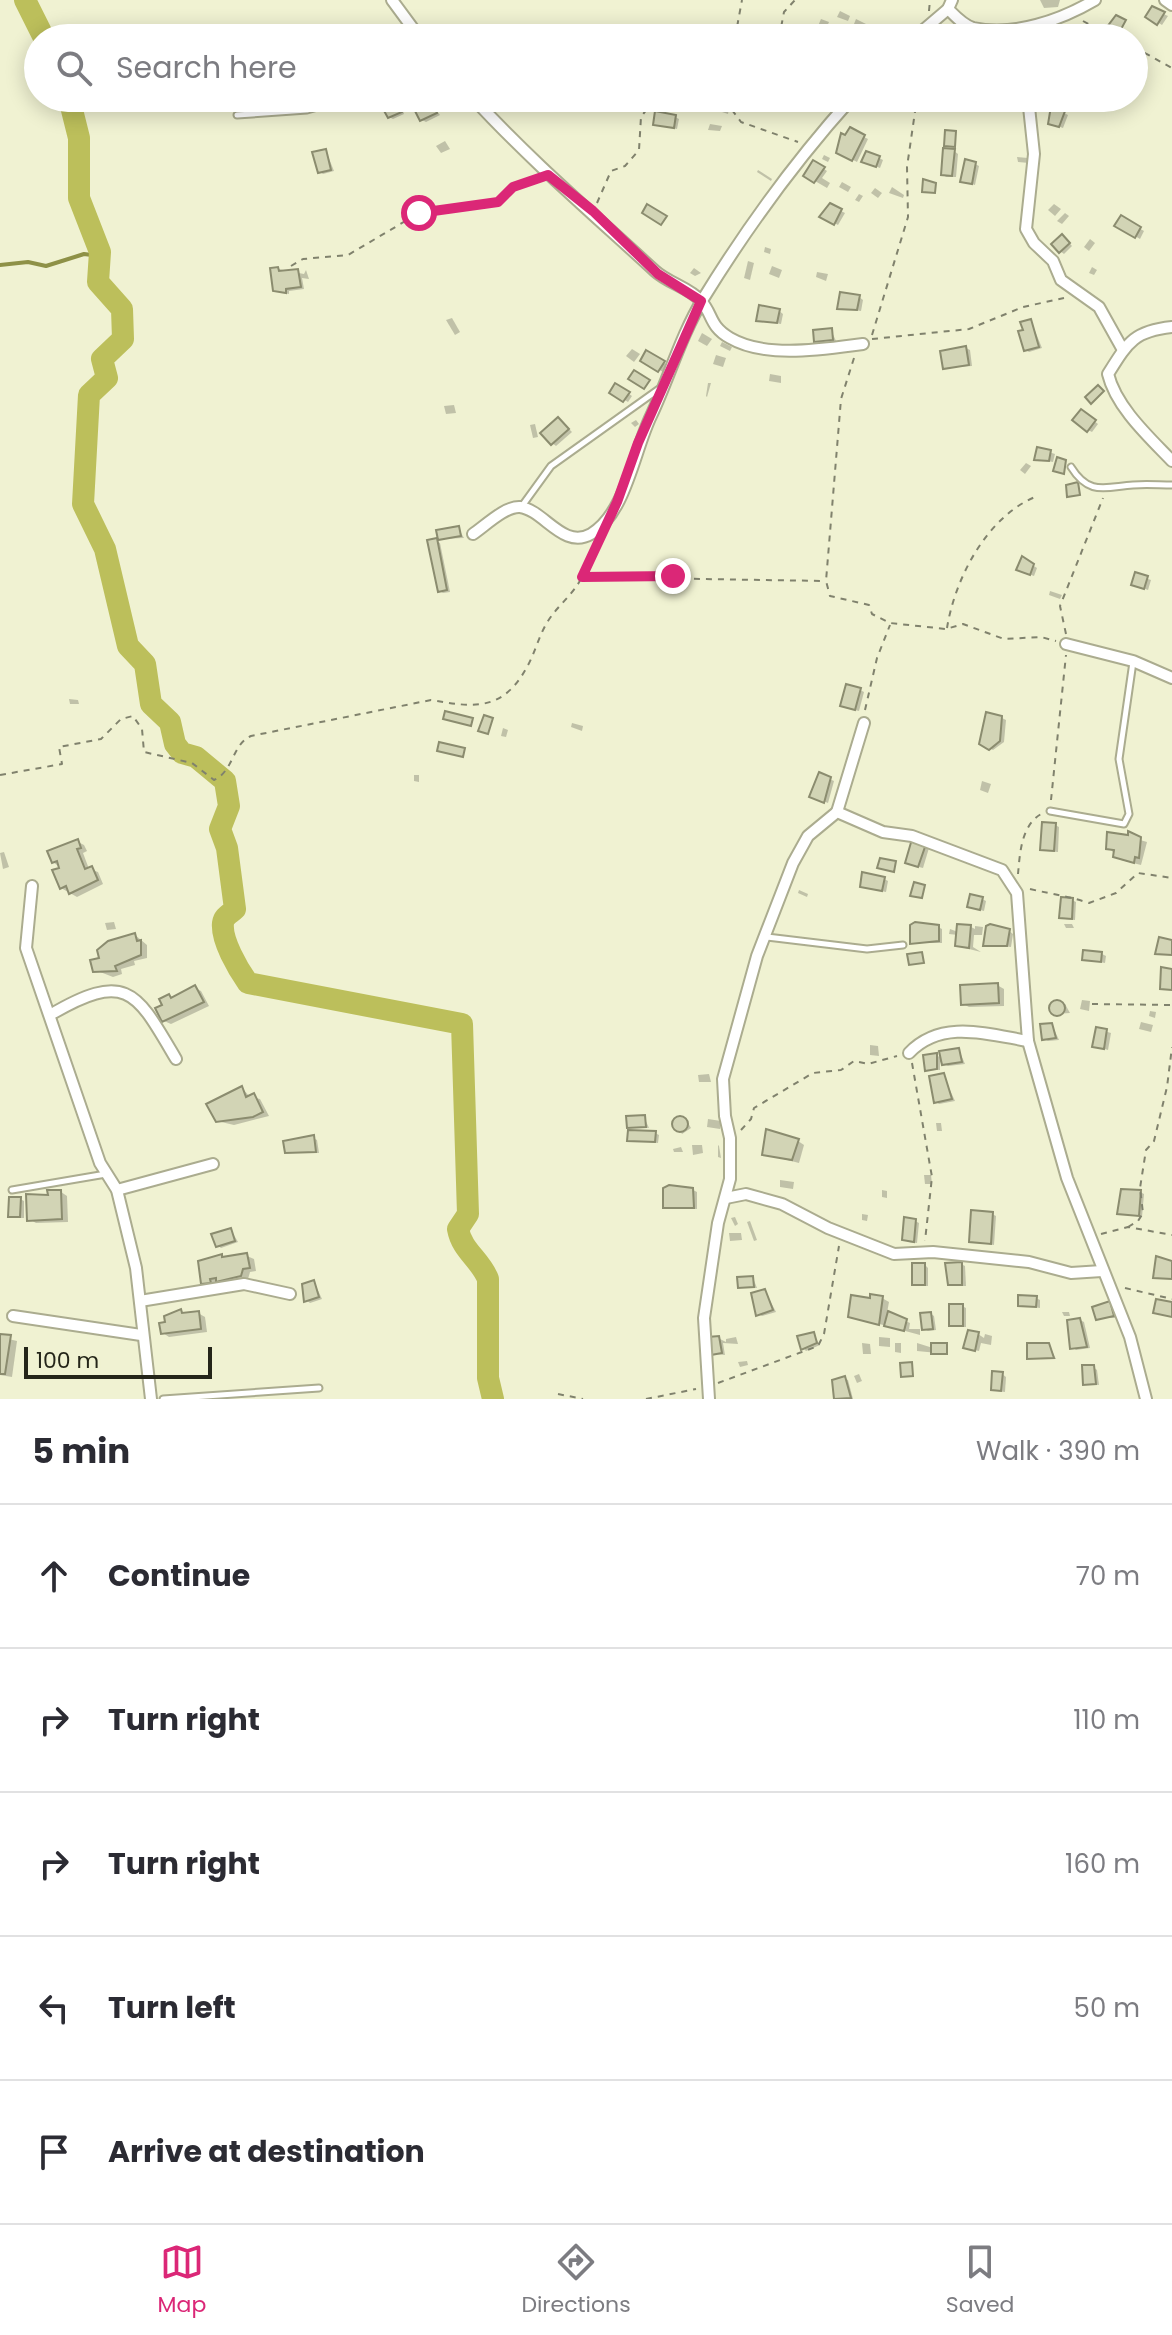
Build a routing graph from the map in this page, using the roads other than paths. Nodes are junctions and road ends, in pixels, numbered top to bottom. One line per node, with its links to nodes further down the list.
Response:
1 (392, 0): 6 (street)
2 (1095, 0): 9 (street)
3 (1165, 0): 5 (street)
4 (950, 5): 7 (street); 8 (street)
5 (1172, 5)
6 (410, 24)
7 (929, 24)
8 (969, 24)
9 (1043, 24)
10 (279, 112): 14 (lane)
11 (487, 112): 15 (street)
12 (841, 112): 15 (street)
13 (1030, 112): 18 (street)
14 (237, 115)
15 (701, 301): 17 (street); 19 (street)
16 (1172, 327): 18 (street)
17 (867, 342)
18 (1123, 350): 20 (street)
19 (666, 384): 23 (lane); 23 (street)
20 (1172, 461)
21 (1071, 467): 22 (lane)
22 (1172, 485)
23 (521, 507): 24 (street)
24 (473, 534)
25 (1066, 644): 26 (street)
26 (1133, 661): 27 (street); 29 (lane)
27 (1172, 678)
28 (864, 723): 30 (street)
29 (1050, 811)
30 (837, 812): 32 (street); 35 (street)
31 (32, 886): 34 (street)
32 (767, 937): 33 (lane); 42 (street)
33 (903, 945)
34 (50, 1015): 37 (street); 39 (street)
35 (1028, 1041): 36 (street); 43 (street)
36 (909, 1053)
37 (176, 1059)
38 (213, 1164): 41 (street)
39 (107, 1174): 40 (lane); 41 (street)
40 (12, 1190)
41 (117, 1190): 45 (street)
42 (726, 1198): 43 (street); 51 (street)
43 (1102, 1271): 52 (street)
44 (290, 1294): 45 (street)
45 (140, 1301): 47 (street)
46 (13, 1316): 47 (street)
47 (141, 1335): 49 (street)
48 (319, 1388): 50 (lane)
49 (151, 1399)
50 (163, 1399)
51 (709, 1399)
52 (1146, 1399)

